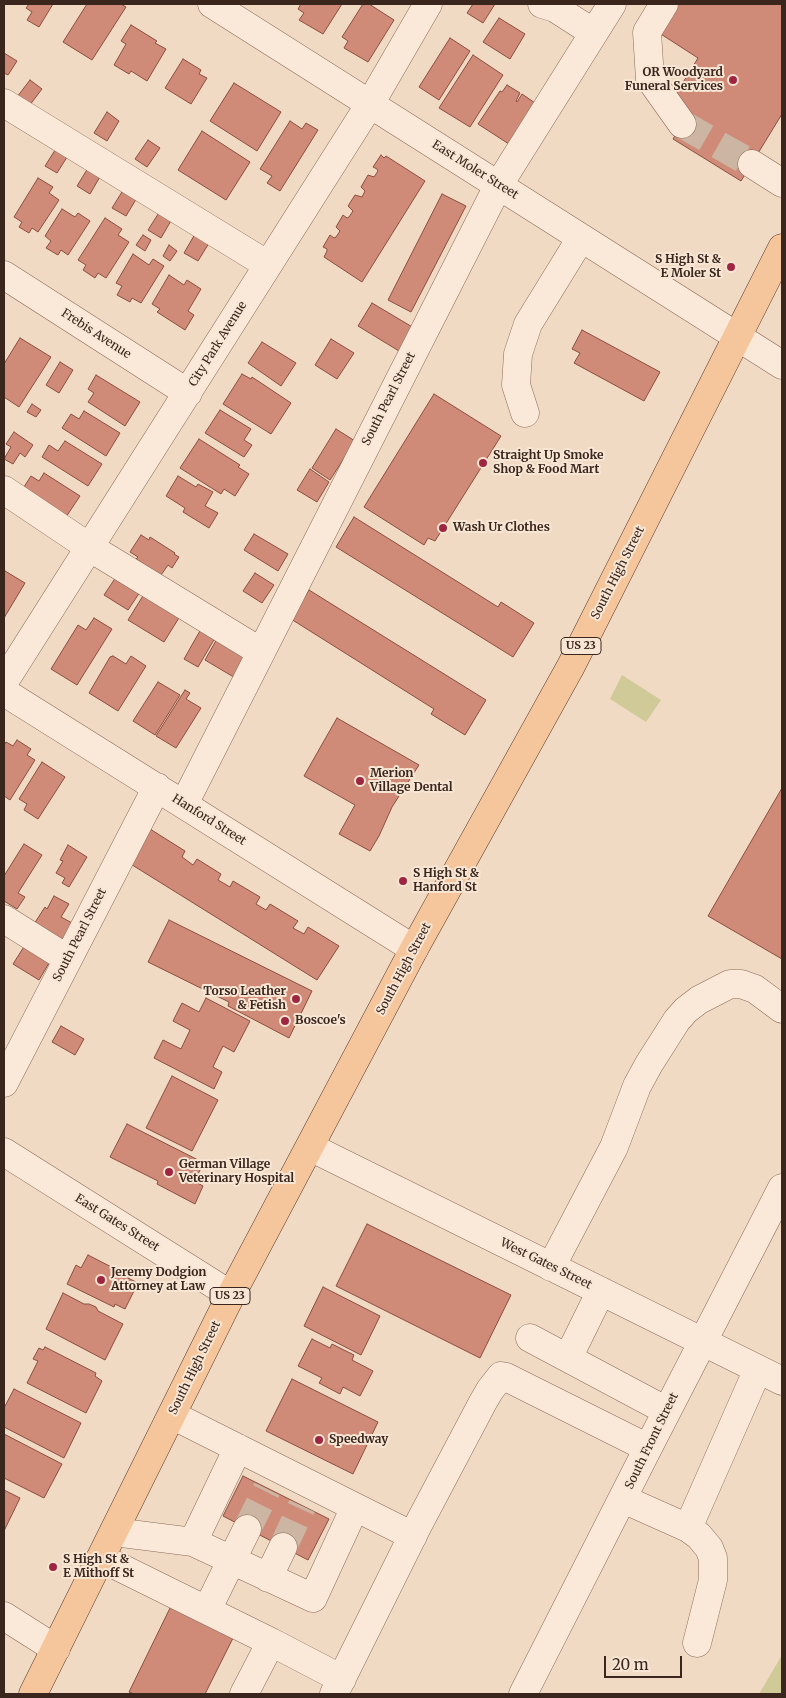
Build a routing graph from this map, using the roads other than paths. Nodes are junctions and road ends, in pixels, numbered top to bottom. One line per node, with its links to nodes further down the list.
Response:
1 (212, 4): 8 (street, East Moler Street)
2 (428, 4): 8 (street, City Park Avenue)
3 (542, 4): 6 (street)
4 (612, 4): 6 (street, South Pearl Street)
5 (664, 4): 9 (street)
6 (594, 33): 12 (street, South Pearl Street)
7 (4, 103): 15 (street)
8 (370, 104): 12 (street, East Moler Street); 15 (street, City Park Avenue)
9 (682, 124)
10 (752, 164): 11 (street)
11 (782, 183)
12 (498, 186): 13 (street, East Moler Street); 23 (street, South Pearl Street)
13 (581, 238): 17 (street, East Moler Street); 20 (street)
14 (782, 248): 17 (main road, South High Street / US 23)
15 (268, 265): 19 (street, City Park Avenue)
16 (4, 275): 19 (street, Frebis Avenue)
17 (737, 337): 18 (street, East Moler Street); 29 (main road, South High Street / US 23)
18 (782, 366)
19 (188, 393): 22 (street, City Park Avenue)
20 (525, 413)
21 (4, 490): 22 (street)
22 (90, 547): 23 (street); 24 (street, City Park Avenue)
23 (261, 652): 27 (street, South Pearl Street)
24 (4, 682)
25 (4, 692): 26 (street, Hanford Street)
26 (156, 787): 27 (street, Hanford Street); 30 (street, South Pearl Street)
27 (184, 804): 29 (street, Hanford Street)
28 (4, 919): 30 (street)
29 (414, 949): 33 (main road, South High Street / US 23)
30 (68, 959): 32 (street, South Pearl Street)
31 (782, 1009): 36 (street)
32 (4, 1083)
33 (310, 1146): 36 (street, West Gates Street); 38 (main road, South High Street / US 23)
34 (4, 1152): 38 (street, East Gates Street)
35 (782, 1188): 40 (street, South Front Street)
36 (551, 1267): 37 (street, West Gates Street)
37 (601, 1291): 40 (street, West Gates Street); 41 (street)
38 (231, 1295): 45 (main road, South High Street / US 23)
39 (530, 1338): 41 (street)
40 (702, 1341): 42 (street, West Gates Street); 44 (street, South Front Street)
41 (568, 1358): 44 (street)
42 (758, 1369): 43 (street, West Gates Street); 50 (street)
43 (782, 1381)
44 (667, 1411): 47 (street, South Front Street)
45 (172, 1415): 46 (street); 52 (main road, South High Street / US 23)
46 (238, 1448): 49 (street); 54 (street)
47 (648, 1448): 48 (street, South Front Street); 53 (street)
48 (623, 1499): 50 (street); 67 (street, South Front Street)
49 (354, 1507): 53 (street); 58 (street)
50 (688, 1528): 62 (street)
51 (247, 1529): 57 (street)
52 (114, 1532): 54 (street); 56 (main road, South High Street / US 23)
53 (413, 1536): 64 (street)
54 (193, 1542): 57 (street)
55 (283, 1547): 58 (street)
56 (101, 1558): 59 (street); 63 (main road, South High Street / US 23)
57 (232, 1560): 58 (street); 59 (street)
58 (268, 1578)
59 (207, 1610): 61 (street)
60 (4, 1616): 63 (street)
61 (271, 1642): 64 (street); 66 (street)
62 (697, 1643)
63 (56, 1649): 65 (main road, South High Street / US 23)
64 (338, 1686)
65 (33, 1694)
66 (244, 1694)
67 (523, 1694)

